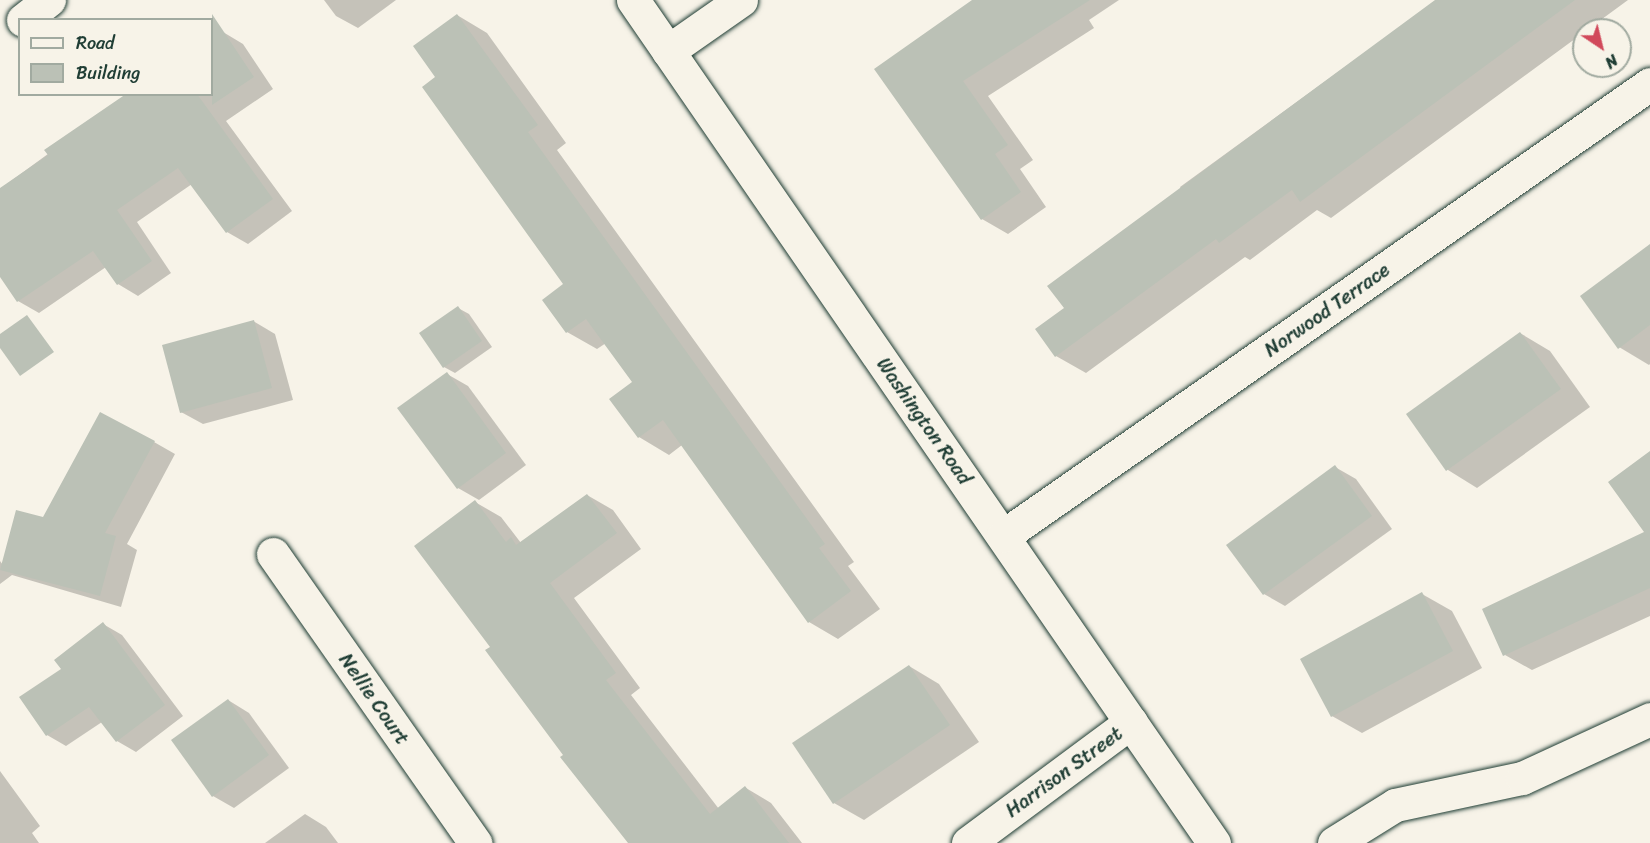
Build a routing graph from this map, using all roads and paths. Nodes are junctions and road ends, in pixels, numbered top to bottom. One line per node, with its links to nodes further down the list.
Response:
1 (49, 0): 4 (street)
2 (633, 0): 7 (street, Washington Road)
3 (741, 0): 7 (street)
4 (25, 18)
5 (18, 23): 6 (street)
6 (0, 37)
7 (668, 51): 9 (street, Washington Road)
8 (1650, 84): 9 (street, Norwood Terrace)
9 (1003, 537): 12 (street, Washington Road)
10 (273, 554): 13 (street, Nellie Court)
11 (1650, 719): 16 (street)
12 (1131, 722): 14 (street, Harrison Street); 15 (street, Washington Road)
13 (475, 843)
14 (968, 843)
15 (1214, 843)
16 (1334, 843)

